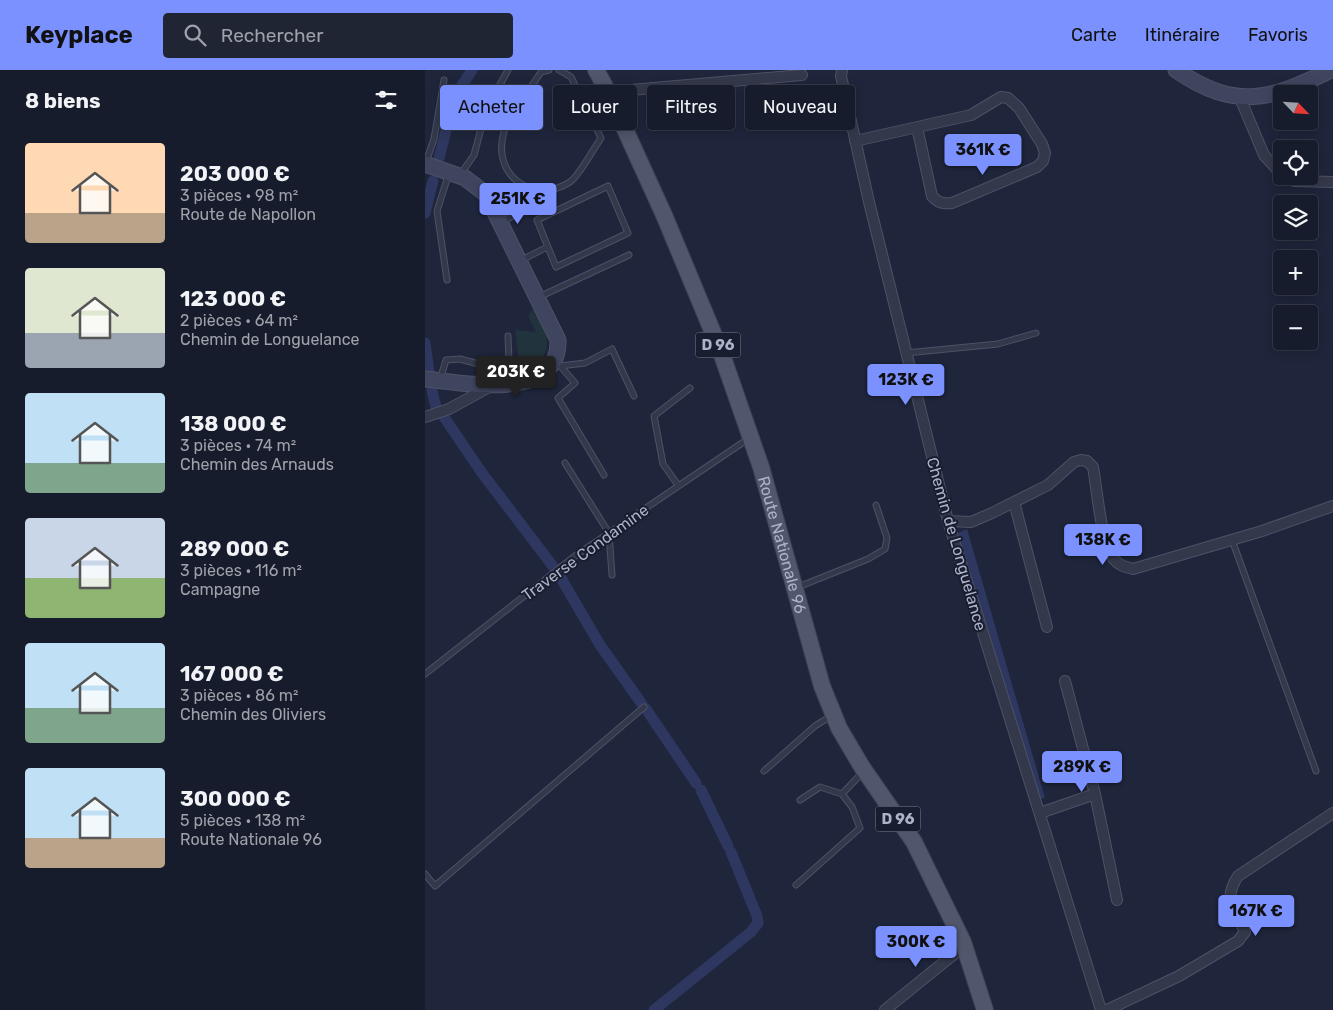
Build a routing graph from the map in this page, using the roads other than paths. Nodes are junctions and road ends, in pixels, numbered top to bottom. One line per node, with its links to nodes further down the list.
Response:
1 (509, 70): 18 (lane)
2 (549, 70): 21 (lane)
3 (559, 70): 21 (lane)
4 (596, 70): 10 (main road, Route Nationale 96 / D 96)
5 (842, 70): 15 (street, Chemin de Longuelance)
6 (1176, 70): 12 (street)
7 (1331, 70): 12 (street)
8 (802, 75): 11 (street)
9 (444, 80): 17 (lane)
10 (604, 85)
11 (637, 89)
12 (1240, 98): 16 (street)
13 (917, 127): 13 (street); 15 (street)
14 (625, 130): 37 (main road, Route Nationale 96 / D 96)
15 (855, 141): 30 (street, Chemin de Longuelance)
16 (1273, 164)
17 (425, 165): 18 (street)
18 (454, 174): 22 (street); 26 (lane)
19 (1318, 182): 20 (street)
20 (1333, 182)
21 (525, 188): 22 (lane)
22 (501, 224): 25 (street)
23 (547, 247): 23 (lane); 25 (lane)
24 (629, 255): 27 (lane)
25 (519, 262): 27 (street)
26 (447, 280)
27 (537, 298): 31 (street)
28 (1036, 333): 30 (lane)
29 (508, 336): 32 (lane)
30 (906, 353): 44 (street, Chemin de Longuelance)
31 (558, 363): 33 (street); 35 (lane); 39 (lane)
32 (429, 379): 33 (street)
33 (494, 384): 36 (street)
34 (690, 388): 40 (lane)
35 (634, 396)
36 (425, 417)
37 (751, 437): 40 (lane, Traverse Condamine); 48 (main road, Route Nationale 96 / D 96)
38 (565, 463): 45 (lane)
39 (604, 475)
40 (678, 485): 45 (lane, Traverse Condamine)
41 (1014, 502): 44 (street); 46 (street); 49 (street)
42 (876, 504): 48 (lane)
43 (1333, 506): 46 (street)
44 (948, 521): 60 (street, Chemin de Longuelance)
45 (609, 533): 47 (lane); 50 (lane, Traverse Condamine)
46 (1232, 540): 56 (lane)
47 (612, 575)
48 (796, 587): 53 (main road, Route Nationale 96 / D 96)
49 (1047, 627)
50 (425, 674)
51 (1065, 681): 58 (street)
52 (643, 707): 62 (lane)
53 (833, 714): 54 (main road, Route Nationale 96 / D 96); 55 (lane)
54 (865, 770): 57 (lane); 65 (main road, Route Nationale 96 / D 96)
55 (764, 771)
56 (1316, 771)
57 (842, 794): 59 (lane); 63 (lane)
58 (1095, 794): 60 (street); 64 (street)
59 (800, 800)
60 (1040, 813): 68 (street, Chemin de Longuelance)
61 (1333, 813): 69 (street)
62 (425, 874)
63 (796, 885)
64 (1117, 900)
65 (964, 946): 66 (street); 67 (main road, Route Nationale 96 / D 96)
66 (885, 1010)
67 (985, 1010)
68 (1101, 1010)
69 (1107, 1010)

